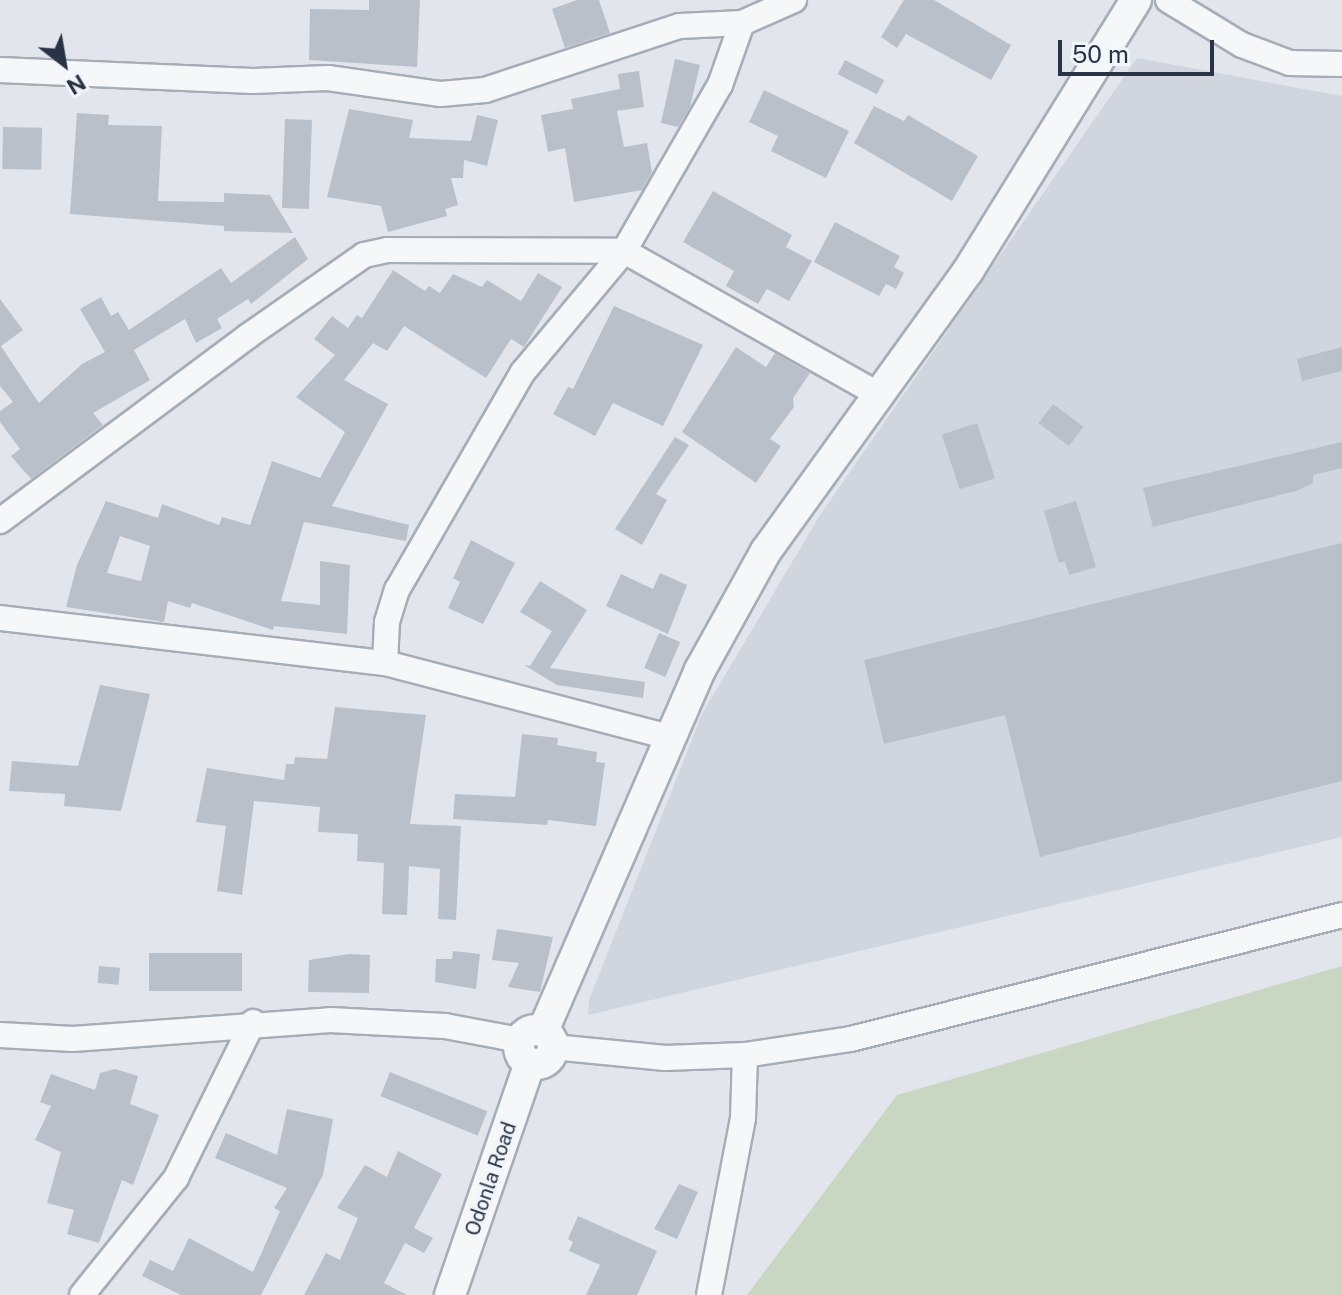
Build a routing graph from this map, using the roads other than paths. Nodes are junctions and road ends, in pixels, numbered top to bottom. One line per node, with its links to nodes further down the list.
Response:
1 (794, 0): 4 (street)
2 (1136, 0): 8 (street, Odonla Road)
3 (1168, 0): 5 (street)
4 (742, 23): 6 (street); 7 (street)
5 (1342, 64)
6 (0, 70)
7 (624, 251): 8 (street); 9 (street); 11 (street)
8 (881, 396): 12 (street, Odonla Road)
9 (0, 521)
10 (0, 618): 11 (street)
11 (385, 663): 12 (street)
12 (672, 738): 16 (street, Odonla Road)
13 (1342, 915): 17 (street)
14 (253, 1022): 15 (street); 16 (street); 18 (street)
15 (0, 1035)
16 (536, 1045): 17 (street); 19 (street, Odonla Road)
17 (745, 1055): 20 (street)
18 (82, 1295)
19 (450, 1295)
20 (709, 1295)

